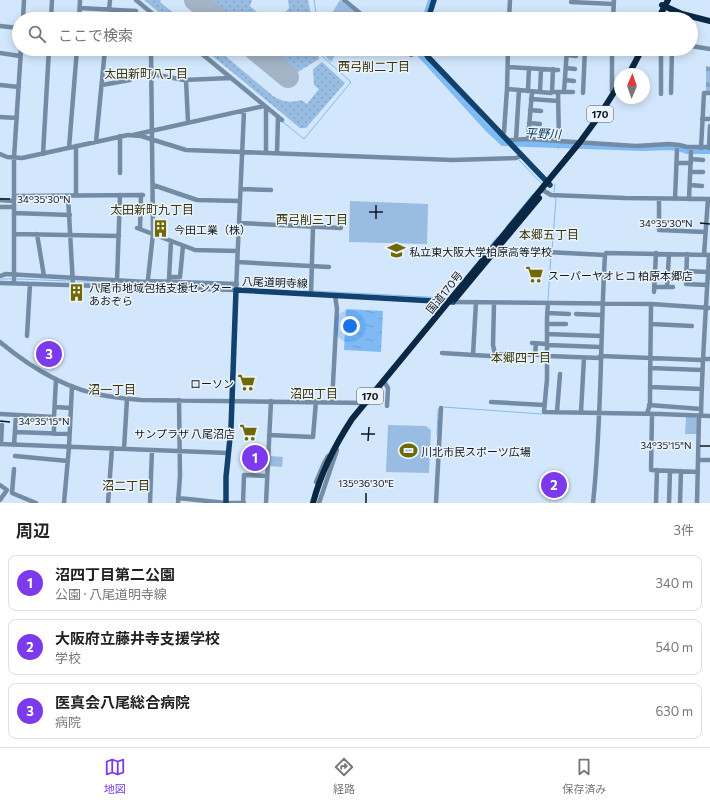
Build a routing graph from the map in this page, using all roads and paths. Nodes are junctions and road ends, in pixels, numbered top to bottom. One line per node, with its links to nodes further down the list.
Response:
1 (24, 0): 18 (street)
2 (52, 0): 19 (street)
3 (80, 0): 15 (street)
4 (110, 0): 16 (street)
5 (136, 0): 22 (street)
6 (344, 0): 23 (street)
7 (434, 0): 24 (main road)
8 (510, 0): 25 (street)
9 (668, 0): 14 (highway)
10 (580, 1): 11 (street); 12 (street)
11 (571, 2)
12 (599, 2): 13 (street)
13 (614, 2): 26 (street)
14 (663, 4): 27 (highway)
15 (80, 8): 16 (street); 20 (street)
16 (109, 9): 17 (street); 21 (street)
17 (136, 11)
18 (23, 12)
19 (51, 12)
20 (80, 12)
21 (109, 12)
22 (150, 12)
23 (359, 12)
24 (430, 12)
25 (509, 12)
26 (613, 12)
27 (678, 12)
28 (698, 18): 29 (highway)
29 (710, 21)
30 (0, 26): 31 (street)
31 (12, 27)
32 (698, 47): 33 (street)
33 (710, 49)
34 (0, 53): 35 (street)
35 (12, 55)
36 (20, 56): 67 (street)
37 (49, 56): 117 (street)
38 (76, 56): 108 (street)
39 (104, 56): 66 (street)
40 (152, 56): 59 (street)
41 (204, 56): 60 (street)
42 (427, 56): 97 (main road)
43 (508, 56): 52 (street)
44 (567, 56): 45 (street); 54 (street)
45 (576, 56)
46 (585, 56): 77 (street)
47 (612, 56): 71 (street)
48 (635, 56): 55 (highway)
49 (638, 56): 56 (highway)
50 (661, 56): 80 (street)
51 (672, 56): 78 (street)
52 (508, 67): 53 (street); 68 (street)
53 (529, 68): 57 (street); 70 (street)
54 (566, 68): 58 (street); 63 (street)
55 (628, 68)
56 (632, 68)
57 (541, 69): 72 (street); 73 (street)
58 (575, 69)
59 (152, 74): 62 (street); 96 (street)
60 (231, 78): 62 (street); 84 (street)
61 (130, 80): 66 (street)
62 (186, 80): 92 (street)
63 (565, 80): 64 (street); 75 (street)
64 (574, 80)
65 (0, 85): 67 (street)
66 (102, 85): 104 (street)
67 (19, 87): 89 (street)
68 (507, 89): 69 (street); 97 (street)
69 (519, 90): 70 (street); 102 (street)
70 (530, 91): 72 (street); 82 (street)
71 (614, 91)
72 (540, 92): 73 (street)
73 (552, 92): 74 (street)
74 (558, 92): 75 (street); 83 (street)
75 (564, 92): 76 (street)
76 (573, 92)
77 (584, 93)
78 (671, 93)
79 (710, 93): 90 (street)
80 (660, 94)
81 (614, 95): 106 (highway, 国道170号 / 170)
82 (531, 99): 83 (street); 85 (street)
83 (558, 101): 103 (street)
84 (265, 107): 86 (street); 114 (street); 115 (street)
85 (530, 110): 87 (street); 93 (street)
86 (244, 111): 92 (street); 112 (street)
87 (541, 111)
88 (0, 117): 89 (street)
89 (17, 118): 119 (street)
90 (702, 119): 91 (street); 109 (street)
91 (710, 119)
92 (188, 122): 96 (street)
93 (529, 123): 94 (street); 100 (street)
94 (540, 124)
95 (710, 126): 110 (street)
96 (152, 130): 98 (street); 101 (street)
97 (501, 134): 105 (main road)
98 (132, 135): 99 (street); 101 (street)
99 (120, 136): 104 (street); 123 (street)
100 (528, 139): 102 (street); 103 (street)
101 (152, 140): 112 (street); 127 (street)
102 (516, 140): 105 (street)
103 (559, 141): 106 (street)
104 (96, 142): 107 (street)
105 (509, 142): 118 (main road)
106 (581, 144): 109 (street); 126 (highway, 国道170号 / 170)
107 (76, 146): 108 (street); 135 (street)
108 (70, 148): 117 (street)
109 (701, 148): 110 (street)
110 (709, 148)
111 (677, 150): 122 (street)
112 (242, 152): 114 (street); 130 (street)
113 (691, 152): 121 (street)
114 (266, 153): 115 (street)
115 (277, 153): 118 (street)
116 (0, 154): 119 (street)
117 (43, 154): 119 (street)
118 (521, 156): 126 (main road)
119 (14, 158): 136 (street)
120 (703, 160): 121 (street)
121 (691, 161): 122 (street); 124 (street)
122 (677, 163): 138 (street)
123 (120, 172)
124 (690, 172): 125 (street); 128 (street)
125 (703, 172)
126 (548, 184): 132 (highway, 国道170号 / 170)
127 (153, 185): 142 (street); 153 (street)
128 (690, 185): 129 (street); 139 (street)
129 (702, 186)
130 (241, 189): 131 (street); 142 (street)
131 (271, 190)
132 (542, 190): 137 (street); 158 (highway, 国道170号 / 170); 189 (highway, 国道170号 / 170)
133 (120, 195): 135 (street); 153 (street); 155 (street)
134 (68, 196): 135 (street); 136 (street); 146 (street)
135 (76, 196)
136 (14, 199): 140 (street); 144 (street)
137 (659, 199): 138 (street); 150 (street)
138 (675, 199): 139 (street)
139 (689, 199): 141 (street)
140 (0, 200)
141 (709, 200): 150 (street)
142 (240, 201): 147 (street)
143 (0, 207): 144 (street)
144 (14, 207): 145 (street)
145 (14, 213): 146 (street); 151 (street)
146 (70, 215): 154 (street)
147 (239, 224): 148 (street); 159 (street)
148 (313, 226): 149 (street); 166 (street)
149 (341, 228)
150 (705, 232): 164 (street)
151 (14, 234): 152 (street); 170 (street)
152 (37, 234): 154 (street); 172 (street)
153 (153, 234): 156 (street); 176 (street)
154 (71, 235): 155 (street); 173 (street)
155 (119, 236): 175 (street)
156 (171, 241): 157 (street); 174 (street)
157 (183, 246): 159 (street); 174 (street)
158 (499, 246): 163 (street); 189 (highway, 国道170号 / 170)
159 (238, 252): 165 (street)
160 (656, 253): 161 (street); 163 (street); 183 (street)
161 (669, 254): 162 (street); 183 (street)
162 (687, 254): 164 (street); 168 (street)
163 (605, 255): 193 (street)
164 (708, 255): 169 (street)
165 (237, 262): 166 (street); 182 (street)
166 (312, 266): 167 (street); 186 (street)
167 (329, 267)
168 (686, 271): 169 (street); 185 (street)
169 (709, 274): 185 (street)
170 (14, 275): 171 (street); 172 (street); 178 (street)
171 (0, 276)
172 (44, 276): 173 (street)
173 (73, 278): 175 (street); 180 (street)
174 (169, 279): 176 (street); 182 (street)
175 (117, 280): 176 (street); 181 (street)
176 (147, 282): 184 (street)
177 (0, 283): 178 (street)
178 (14, 283): 179 (street)
179 (30, 284): 180 (street); 206 (street)
180 (73, 285): 181 (street)
181 (117, 287): 184 (street)
182 (237, 287): 184 (street); 186 (main road, 八尾道明寺線); 232 (main road, 八尾道明寺線)
183 (654, 287): 187 (street)
184 (147, 288)
185 (708, 288): 195 (street)
186 (311, 292): 188 (main road, 八尾道明寺線)
187 (654, 292)
188 (335, 295): 189 (main road, 八尾道明寺線); 235 (street)
189 (451, 302): 190 (street); 226 (highway, 国道170号 / 170); 237 (highway, 国道170号 / 170)
190 (476, 302): 191 (street); 214 (street)
191 (494, 303): 192 (street); 213 (street)
192 (548, 303): 193 (street); 196 (street)
193 (602, 304): 194 (street); 199 (street)
194 (651, 304): 195 (street); 202 (street)
195 (708, 308): 203 (street)
196 (547, 313): 197 (street); 200 (street)
197 (569, 314)
198 (576, 314): 199 (street)
199 (601, 315): 207 (street)
200 (548, 324): 201 (street); 205 (street)
201 (566, 324)
202 (651, 324): 204 (street); 219 (street)
203 (708, 325): 208 (street)
204 (692, 326)
205 (548, 334): 207 (street); 210 (street)
206 (27, 336)
207 (601, 336): 211 (street)
208 (707, 341): 220 (street)
209 (0, 342): 225 (street)
210 (548, 345): 211 (street); 215 (street); 216 (street)
211 (600, 347): 217 (street)
212 (442, 353): 214 (street)
213 (494, 354): 214 (street); 215 (street)
214 (473, 355)
215 (535, 355): 216 (street)
216 (547, 356): 218 (street); 238 (street)
217 (600, 357): 218 (street); 219 (street); 247 (street)
218 (584, 358): 246 (street)
219 (650, 358): 220 (street); 222 (street)
220 (703, 359): 221 (street); 223 (street)
221 (710, 359)
222 (650, 368): 223 (street); 228 (street)
223 (702, 370): 229 (street)
224 (560, 374): 245 (street)
225 (56, 379): 227 (street); 241 (street)
226 (385, 383): 237 (highway, 国道170号 / 170); 240 (street)
227 (72, 386): 230 (street); 242 (street)
228 (650, 387): 229 (street); 239 (street)
229 (702, 389): 244 (street)
230 (127, 399): 231 (street); 264 (street)
231 (179, 400): 232 (street); 267 (street)
232 (231, 401): 233 (street); 268 (main road, 八尾道明寺線)
233 (271, 401): 234 (street); 259 (street)
234 (316, 401): 235 (street); 259 (street)
235 (332, 402): 237 (street)
236 (491, 402): 238 (street)
237 (366, 403): 266 (highway, 国道170号 / 170)
238 (544, 405): 245 (street)
239 (649, 405): 244 (street); 249 (street)
240 (387, 406)
241 (55, 407): 242 (street); 253 (street)
242 (71, 408): 258 (street)
243 (441, 408): 292 (street)
244 (701, 408): 251 (street)
245 (557, 412): 246 (street)
246 (581, 412): 247 (street)
247 (600, 413): 249 (street); 293 (street)
248 (0, 414): 250 (street)
249 (650, 414): 251 (street); 274 (street)
250 (16, 415): 253 (street); 256 (street)
251 (700, 416): 252 (street); 271 (street)
252 (710, 416)
253 (54, 417): 257 (street)
254 (2, 425): 255 (street)
255 (1, 431): 260 (street)
256 (15, 432): 257 (street); 261 (street)
257 (54, 434): 258 (street)
258 (69, 434): 262 (street)
259 (269, 435): 278 (street)
260 (1, 444): 261 (street)
261 (14, 445): 262 (street)
262 (69, 447): 263 (street); 270 (street)
263 (112, 448): 264 (street); 284 (street)
264 (124, 449): 265 (street)
265 (152, 450): 267 (street); 285 (street)
266 (335, 450): 289 (highway, 国道170号 / 170); 290 (highway, 国道170号 / 170); 291 (street)
267 (179, 451): 268 (street); 281 (street)
268 (228, 453): 286 (main road, 八尾道明寺線)
269 (15, 456): 270 (street)
270 (68, 460): 283 (street)
271 (698, 460): 272 (street); 277 (street)
272 (710, 460)
273 (14, 469): 282 (street)
274 (657, 470): 275 (street); 294 (street)
275 (670, 470): 276 (street); 295 (street)
276 (681, 471): 277 (street); 296 (street)
277 (698, 472): 297 (street)
278 (267, 476): 287 (street); 288 (street)
279 (0, 485): 280 (street)
280 (0, 500)
281 (178, 501): 286 (street)
282 (36, 503)
283 (64, 503)
284 (108, 503)
285 (150, 503)
286 (226, 503): 287 (street)
287 (243, 503)
288 (266, 503)
289 (311, 503)
290 (316, 503)
291 (319, 503)
292 (436, 503)
293 (593, 503)
294 (656, 503)
295 (669, 503)
296 (680, 503)
297 (697, 503)

